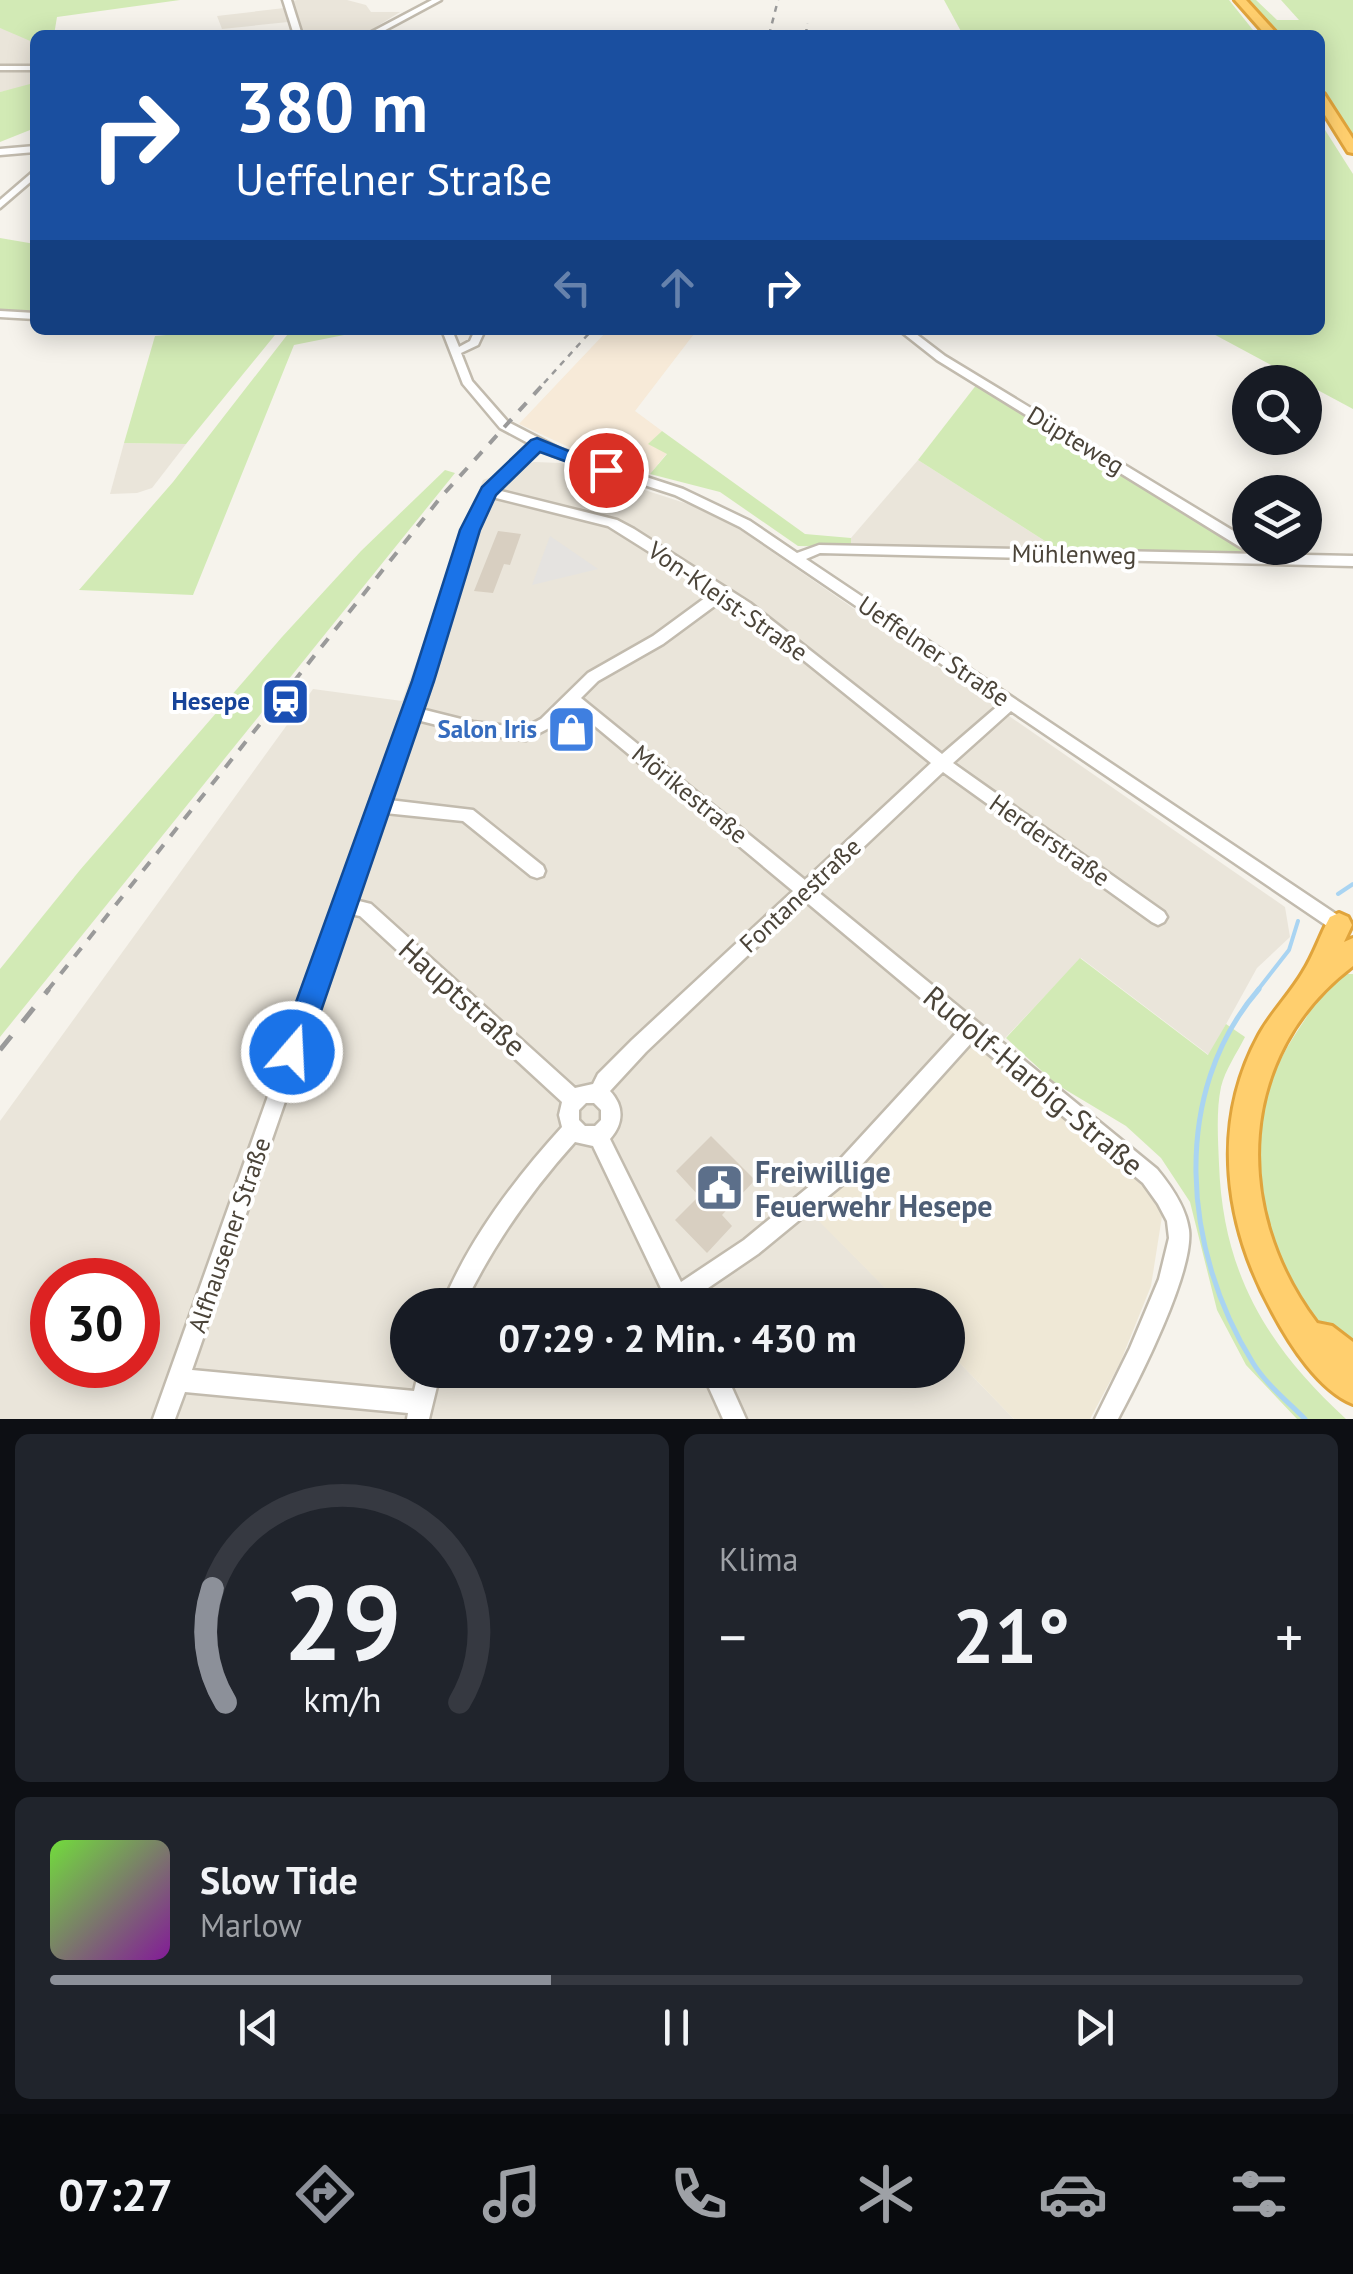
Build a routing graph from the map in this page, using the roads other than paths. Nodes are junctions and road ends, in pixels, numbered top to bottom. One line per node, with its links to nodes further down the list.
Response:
1 (287, 0): 4 (street)
2 (437, 0): 5 (street)
3 (1236, 0): 6 (highway); 7 (highway)
4 (296, 30)
5 (380, 30)
6 (1257, 30)
7 (1267, 30)
8 (0, 68): 9 (street)
9 (30, 68)
10 (1325, 105): 13 (highway)
11 (1325, 123): 15 (highway)
12 (30, 149): 14 (street)
13 (1353, 150)
14 (0, 152)
15 (1353, 165)
16 (30, 178): 17 (street)
17 (0, 205)
18 (0, 314): 19 (street)
19 (30, 316)
20 (449, 335): 23 (street)
21 (479, 335): 23 (street)
22 (911, 335): 26 (street, Düpteweg)
23 (454, 351): 24 (street, Ueffelner Straße)
24 (537, 444): 25 (street, Alfhausener Straße); 28 (street, Ueffelner Straße)
25 (488, 492): 31 (street, Von-Kleist-Straße); 34 (street, Alfhausener Straße)
26 (1232, 536)
27 (1232, 557): 28 (street, Mühlenweg)
28 (796, 558): 33 (street, Ueffelner Straße)
29 (1322, 559): 30 (street, Mühlenweg)
30 (1353, 560)
31 (722, 593): 32 (street); 35 (street, Von-Kleist-Straße)
32 (574, 699): 34 (street); 38 (street, Mörikestraße)
33 (1011, 702): 35 (street, Fontanestraße); 41 (street, Ueffelner Straße)
34 (412, 713): 36 (street, Alfhausener Straße)
35 (942, 762): 38 (street, Fontanestraße); 40 (street, Herderstraße)
36 (380, 806): 37 (street); 39 (street, Alfhausener Straße)
37 (537, 871)
38 (807, 888): 44 (street, Rudolf-Harbig-Straße); 45 (street, Fontanestraße)
39 (344, 905): 46 (street, Hauptstraße); 54 (street, Alfhausener Straße)
40 (1158, 917)
41 (1338, 925): 43 (highway)
42 (1353, 950): 43 (highway)
43 (1314, 979): 52 (highway)
44 (972, 1029): 51 (street); 60 (street, Rudolf-Harbig-Straße)
45 (598, 1095): 46 (street); 48 (street)
46 (575, 1101): 47 (street)
47 (573, 1130): 48 (street); 49 (street)
48 (598, 1135): 50 (street)
49 (461, 1288)
50 (673, 1288)
51 (696, 1288)
52 (1283, 1303): 53 (highway); 55 (highway)
53 (1353, 1362)
54 (178, 1380): 57 (street); 58 (street, Alfhausener Straße)
55 (1353, 1387)
56 (720, 1388): 59 (street)
57 (419, 1411)
58 (164, 1419)
59 (735, 1419)
60 (1106, 1419)

